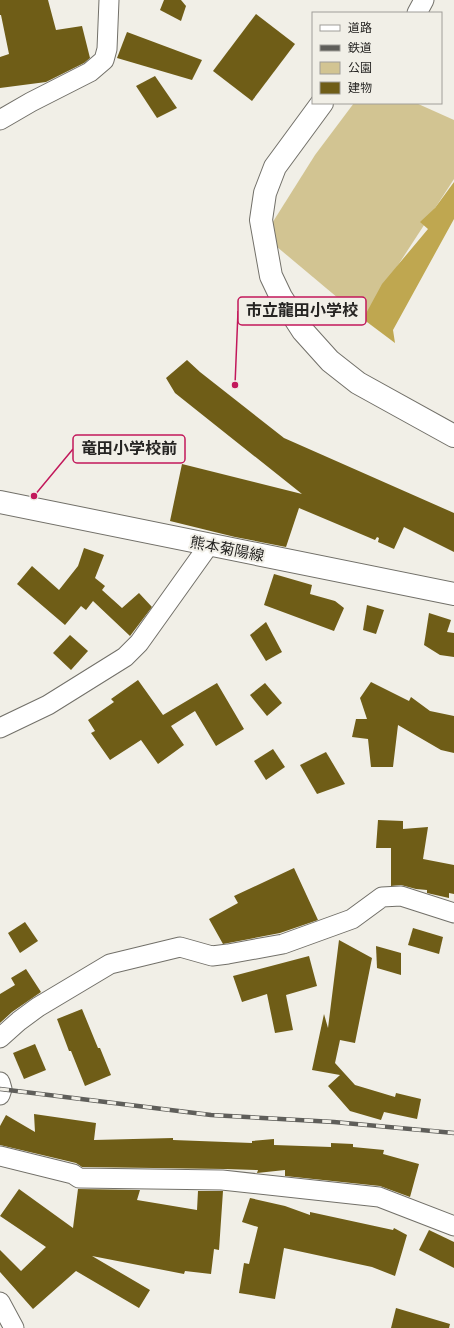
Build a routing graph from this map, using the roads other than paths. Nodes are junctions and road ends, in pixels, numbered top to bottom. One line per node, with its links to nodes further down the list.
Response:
1 (109, 0): 5 (street)
2 (424, 0): 3 (street)
3 (418, 12)
4 (321, 104): 6 (main road)
5 (0, 120)
6 (454, 436)
7 (0, 502): 8 (main road, 熊本菊陽線)
8 (209, 545): 9 (main road, 熊本菊陽線); 10 (street)
9 (454, 594)
10 (0, 728)
11 (454, 913): 12 (street)
12 (0, 1038)
13 (0, 1082): 14 (street)
14 (0, 1095)
15 (0, 1156): 16 (street)
16 (454, 1226)
17 (0, 1302): 18 (street)
18 (14, 1328)

